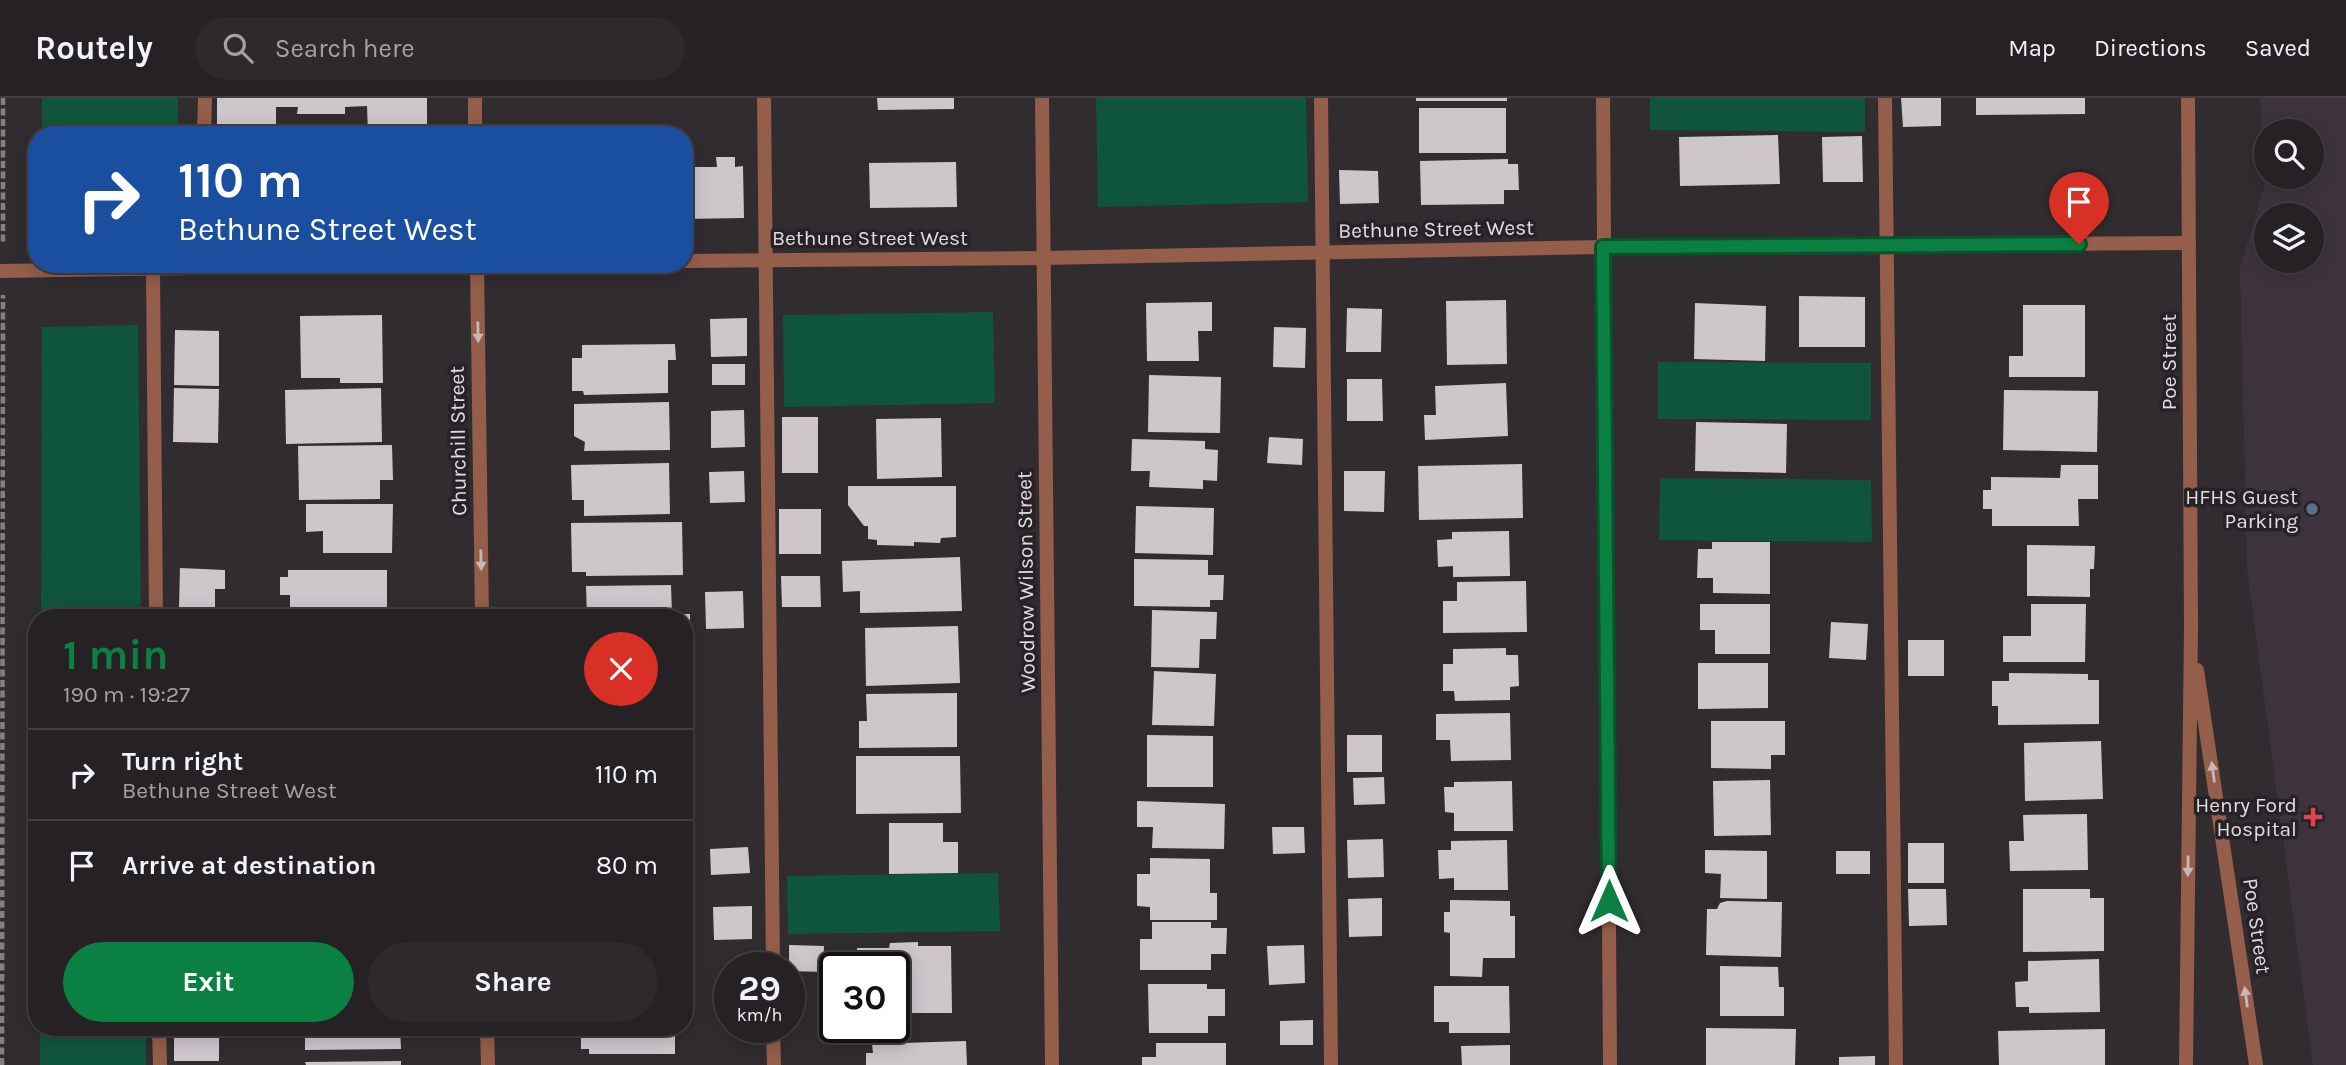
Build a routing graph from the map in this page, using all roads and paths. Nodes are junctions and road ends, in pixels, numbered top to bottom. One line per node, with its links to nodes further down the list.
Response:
1 (3, 98): 20 (path)
2 (205, 98): 10 (street)
3 (475, 98): 11 (street)
4 (764, 98): 17 (street)
5 (1042, 98): 16 (street, Woodrow Wilson Street)
6 (1321, 98): 15 (street)
7 (1603, 98): 14 (street)
8 (1885, 98): 13 (street)
9 (2188, 98): 12 (street, Poe Street)
10 (204, 126)
11 (475, 126)
12 (2189, 243): 13 (street, Bethune Street West); 25 (street, Poe Street)
13 (1886, 245): 14 (street, Bethune Street West); 37 (street)
14 (1603, 247): 15 (street, Bethune Street West); 36 (street)
15 (1324, 251): 16 (street, Bethune Street West); 35 (street)
16 (1043, 258): 17 (street, Bethune Street West); 34 (street, Woodrow Wilson Street)
17 (765, 259): 18 (street, Bethune Street West); 26 (street)
18 (693, 261)
19 (28, 270): 20 (street)
20 (1, 271): 30 (path)
21 (153, 273): 23 (street)
22 (477, 273): 24 (street, Churchill Street, one-way to 24)
23 (156, 609)
24 (481, 609)
25 (2191, 627): 38 (street, Poe Street, one-way to 38); 39 (street, Poe Street, one-way to 25)
26 (773, 952)
27 (159, 1036): 31 (street)
28 (487, 1036): 32 (street)
29 (774, 1043): 33 (street)
30 (2, 1065)
31 (160, 1065)
32 (488, 1065)
33 (774, 1065)
34 (1052, 1065)
35 (1331, 1065)
36 (1610, 1065)
37 (1896, 1065)
38 (2186, 1065)
39 (2256, 1065)

